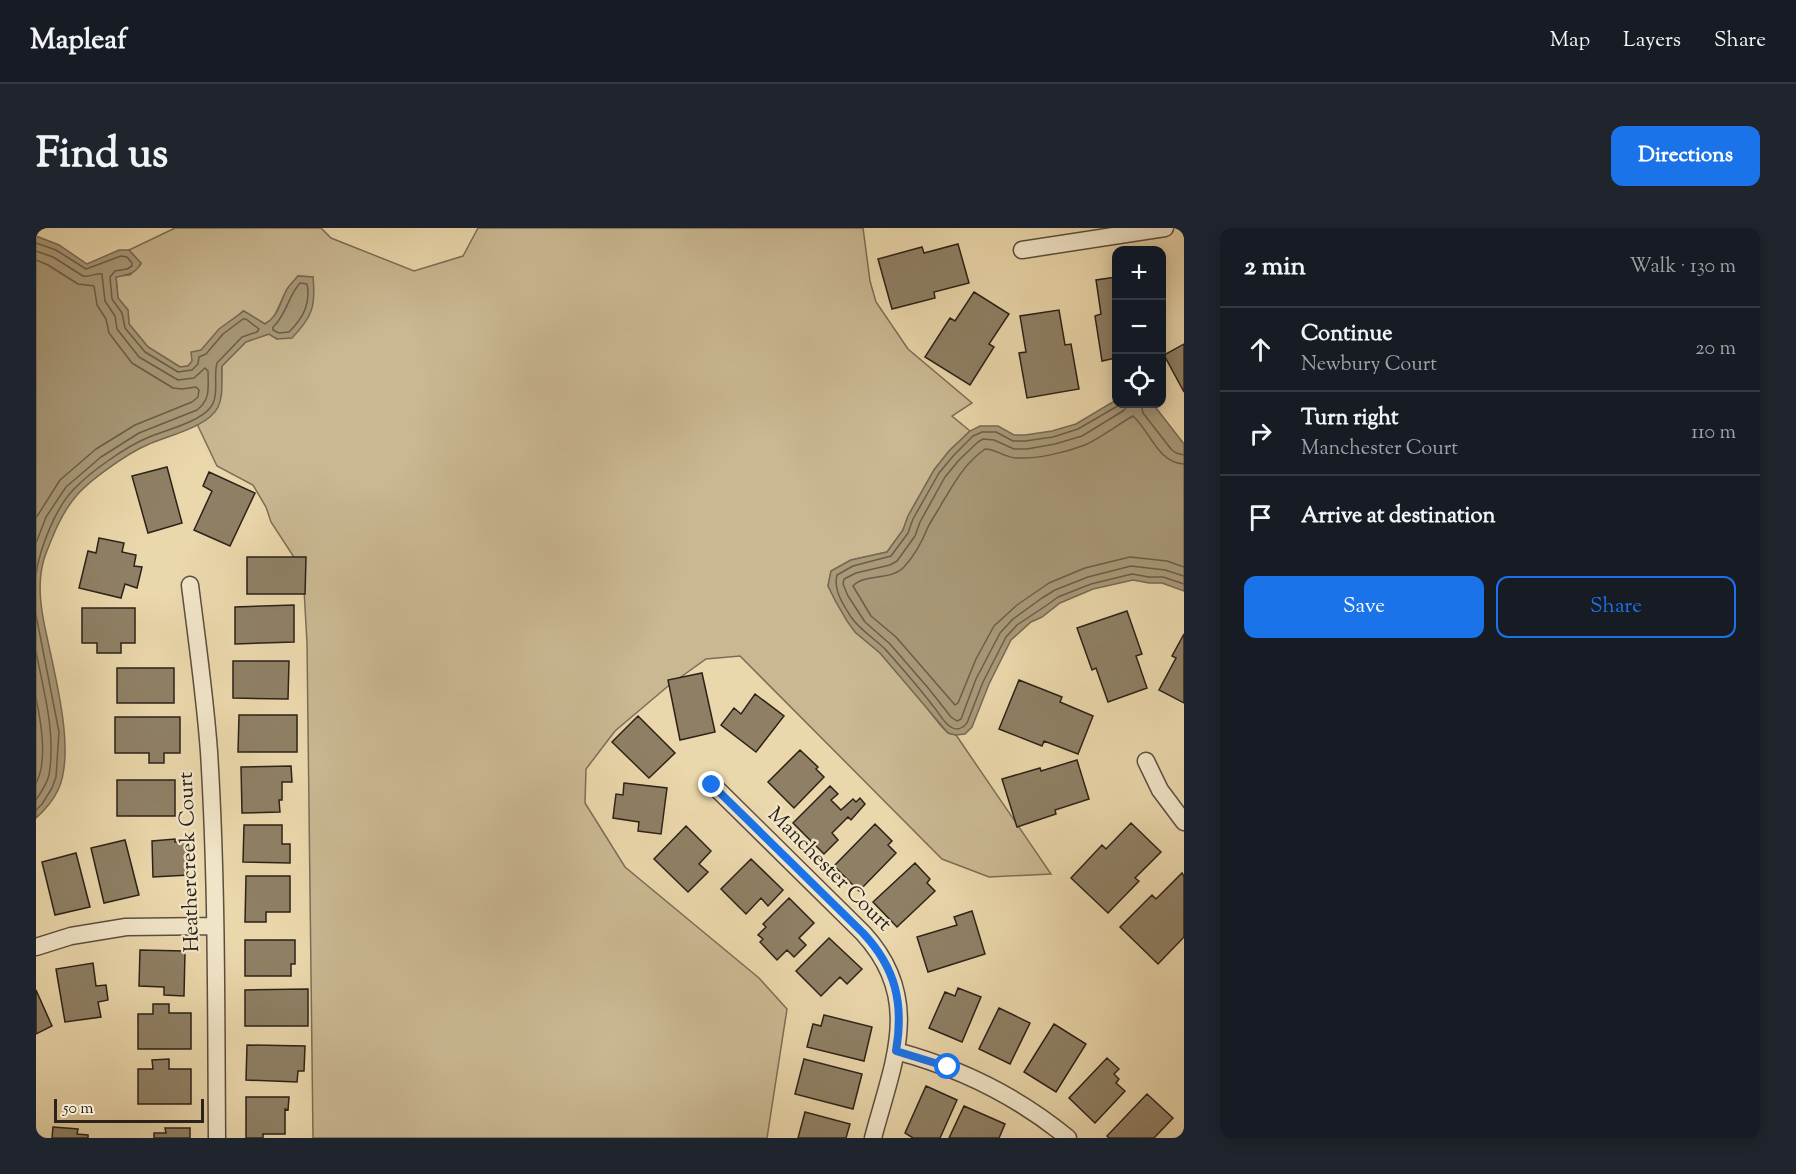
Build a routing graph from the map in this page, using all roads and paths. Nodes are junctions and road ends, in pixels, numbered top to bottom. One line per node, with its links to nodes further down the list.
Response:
1 (1165, 228): 2 (street)
2 (1022, 250)
3 (189, 585): 7 (street, Heathercreek Court)
4 (1146, 761): 6 (street)
5 (712, 785): 9 (street, Manchester Court)
6 (1184, 822)
7 (215, 926): 8 (street); 10 (street, Heathercreek Court)
8 (36, 947)
9 (896, 1051): 11 (street, Manchester Court); 12 (street)
10 (217, 1138)
11 (873, 1138)
12 (1068, 1138)

